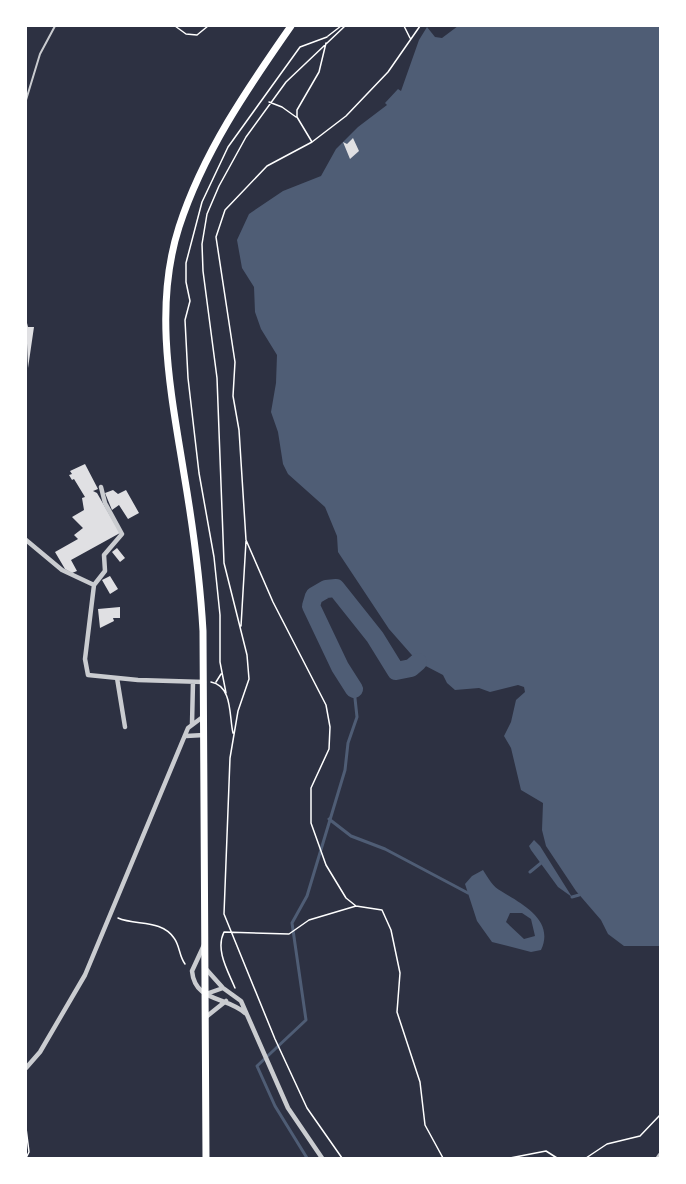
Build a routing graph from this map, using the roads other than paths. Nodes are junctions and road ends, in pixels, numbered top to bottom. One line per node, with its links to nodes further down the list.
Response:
1 (55, 26): 3 (lane)
2 (291, 26): 9 (main road)
3 (26, 100)
4 (101, 487): 6 (street)
5 (26, 540): 6 (street)
6 (94, 585): 7 (street)
7 (117, 678): 8 (street); 12 (street)
8 (193, 682): 9 (street); 11 (street)
9 (204, 682): 10 (main road)
10 (204, 716): 11 (street); 13 (main road)
11 (192, 724): 14 (street)
12 (125, 727)
13 (205, 735): 14 (street); 15 (main road)
14 (186, 736): 22 (street)
15 (206, 942): 16 (main road); 18 (street)
16 (206, 969): 17 (street); 18 (main road)
17 (223, 988): 18 (street); 20 (street)
18 (206, 994): 19 (street); 21 (main road)
19 (226, 1001): 20 (street); 21 (street)
20 (247, 1015): 24 (street)
21 (206, 1017): 23 (main road)
22 (26, 1068)
23 (206, 1158)
24 (322, 1158)

